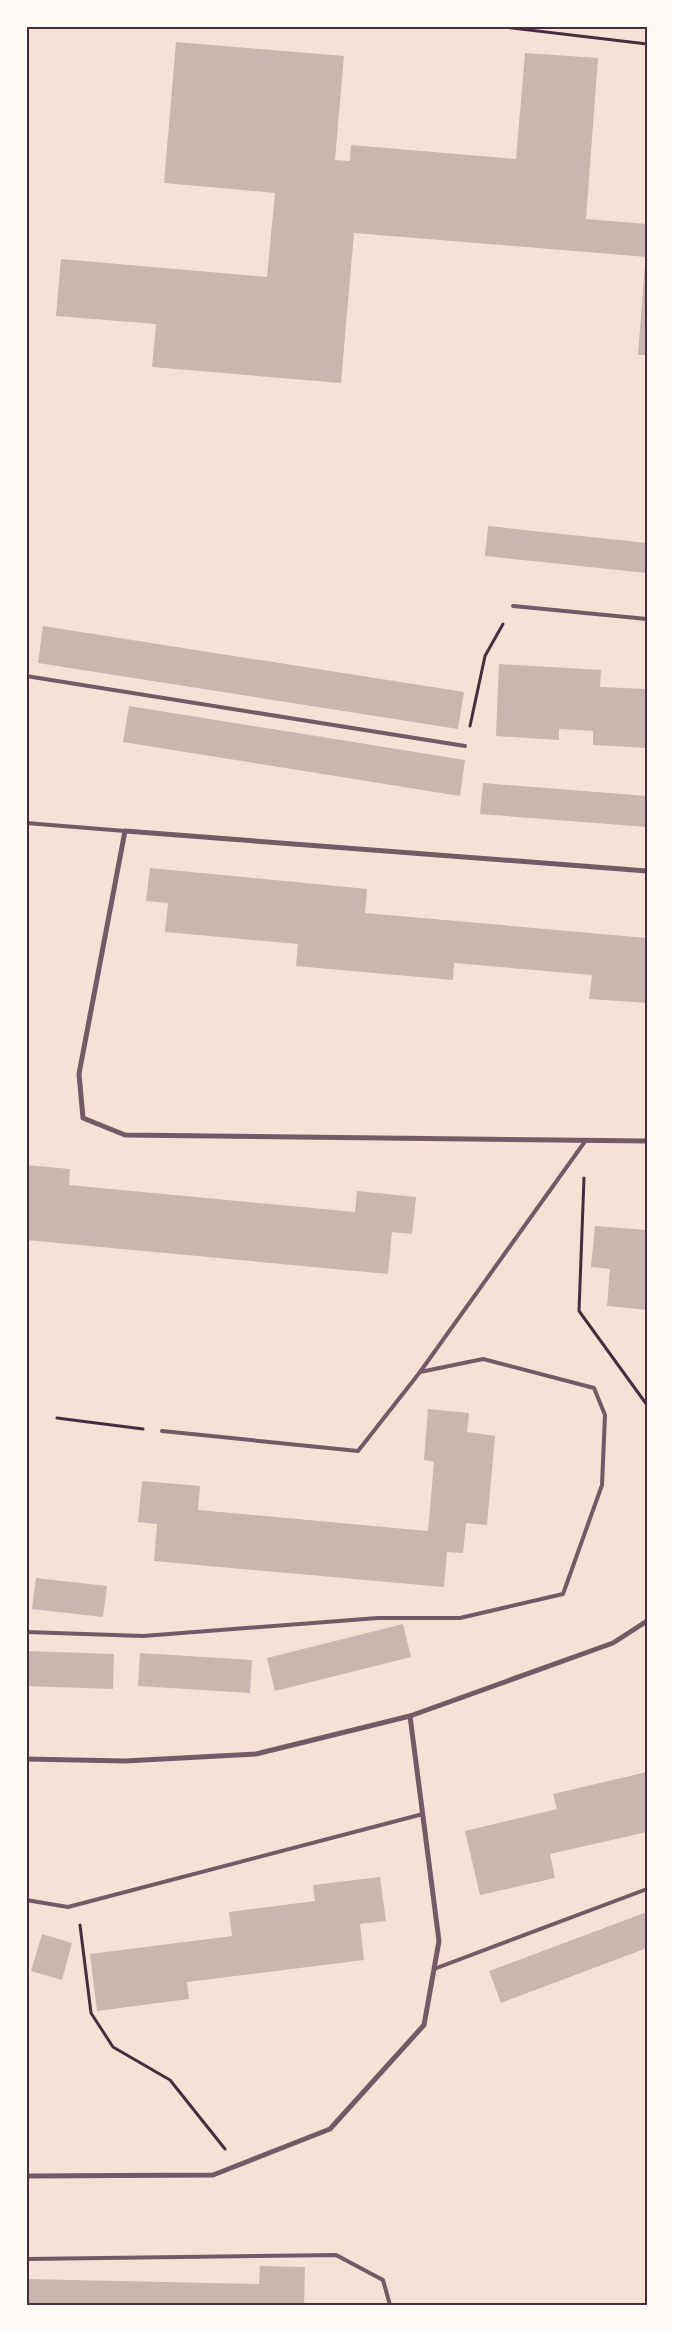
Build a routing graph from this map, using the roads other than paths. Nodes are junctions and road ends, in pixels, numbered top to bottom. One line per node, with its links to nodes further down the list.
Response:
1 (514, 606): 2 (lane)
2 (647, 619)
3 (26, 676): 4 (lane)
4 (466, 746)
5 (26, 824): 6 (lane)
6 (125, 831): 7 (street); 8 (street)
7 (647, 871)
8 (586, 1140): 9 (street); 10 (lane)
9 (647, 1141)
10 (420, 1372): 11 (lane); 13 (lane)
11 (162, 1431)
12 (647, 1621): 14 (street)
13 (26, 1632)
14 (410, 1716): 15 (street); 16 (street)
15 (26, 1759)
16 (423, 1814): 18 (lane); 19 (street)
17 (647, 1889): 19 (lane)
18 (26, 1900)
19 (434, 1969): 20 (street)
20 (26, 2176)
21 (26, 2259): 22 (lane)
22 (390, 2305)

